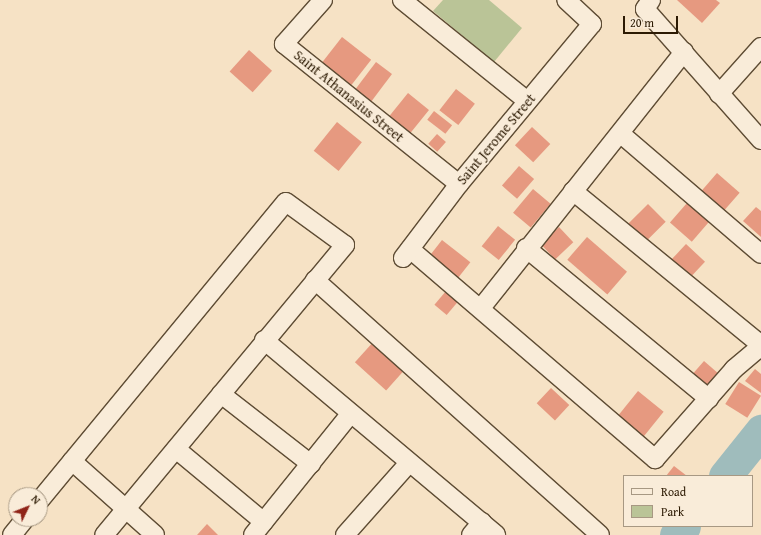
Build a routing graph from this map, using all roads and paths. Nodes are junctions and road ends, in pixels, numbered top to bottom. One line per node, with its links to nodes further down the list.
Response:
1 (322, 0): 11 (street, Saint Athanasius Street)
2 (402, 0): 8 (street)
3 (566, 0): 8 (street, Saint Jerome Street)
4 (651, 0): 6 (street)
5 (761, 47): 7 (street)
6 (684, 52): 7 (street); 9 (street)
7 (719, 94): 10 (street)
8 (527, 102): 11 (street, Saint Jerome Street)
9 (621, 134): 12 (street); 14 (street)
10 (761, 140)
11 (458, 184): 16 (street, Saint Jerome Street)
12 (573, 191): 13 (street); 18 (street)
13 (526, 248): 16 (street); 20 (street)
14 (761, 254)
15 (315, 280): 17 (street); 23 (street); 36 (street)
16 (481, 308): 20 (street)
17 (264, 340): 19 (street); 21 (street)
18 (761, 346): 20 (street)
19 (221, 394): 22 (street); 25 (street)
20 (709, 400)
21 (351, 413): 24 (street); 25 (street)
22 (176, 449): 27 (street); 29 (street)
23 (72, 461): 26 (street); 27 (street)
24 (409, 463): 30 (street); 34 (street)
25 (311, 464): 29 (street)
26 (48, 490)
27 (125, 508): 32 (street); 33 (street)
28 (18, 527): 31 (street)
29 (258, 529)
30 (476, 529): 35 (street)
31 (12, 535)
32 (104, 535)
33 (155, 535)
34 (345, 535)
35 (496, 535)
36 (600, 535)

